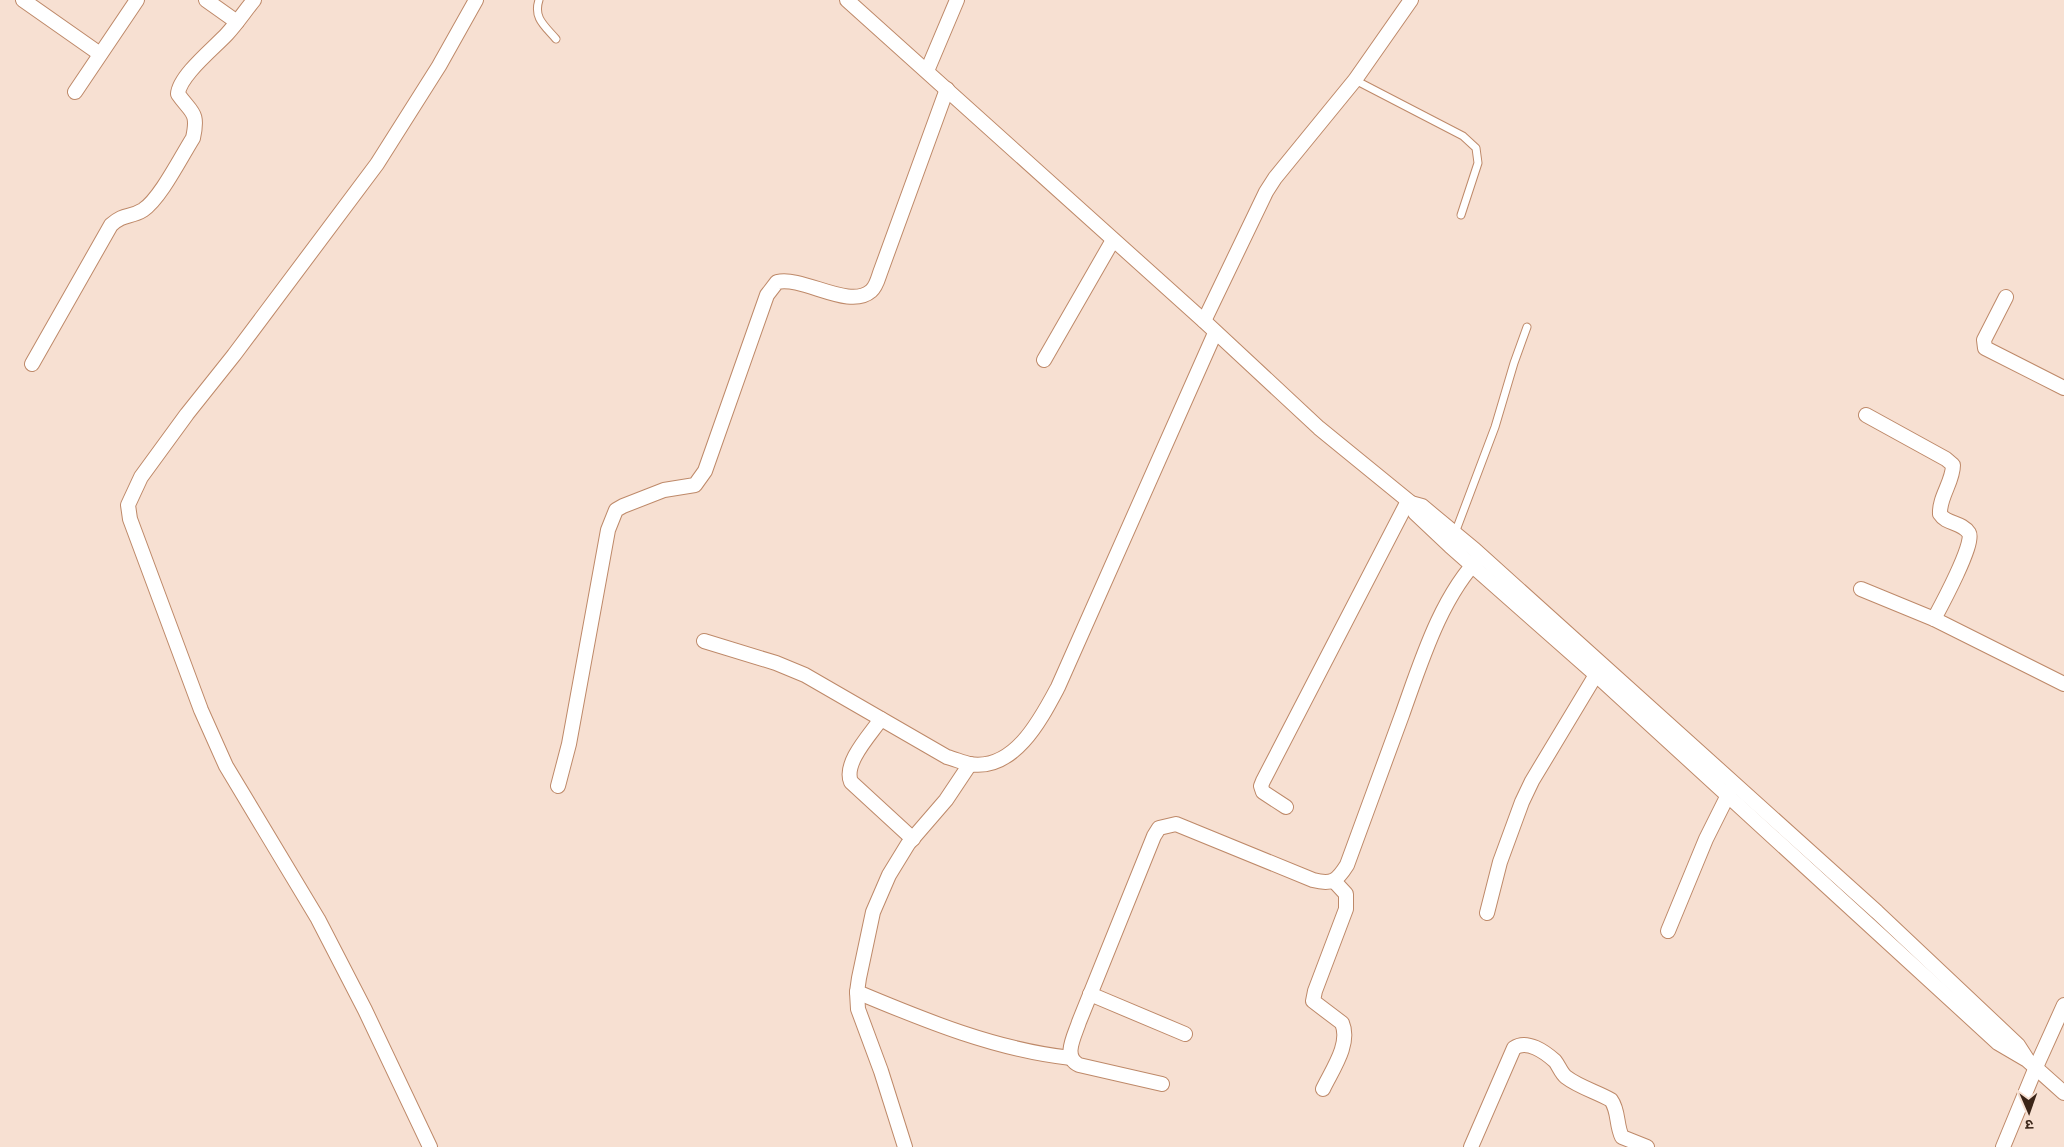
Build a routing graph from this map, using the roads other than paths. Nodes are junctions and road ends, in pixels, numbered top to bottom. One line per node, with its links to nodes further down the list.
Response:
1 (23, 0): 12 (street)
2 (137, 0): 12 (street)
3 (206, 0): 10 (street)
4 (254, 0): 10 (street)
5 (476, 0): 55 (street)
6 (539, 0): 11 (lane)
7 (847, 0): 13 (street)
8 (957, 0): 13 (street)
9 (1412, 0): 14 (street)
10 (237, 22): 24 (street)
11 (556, 39)
12 (100, 54): 16 (street)
13 (927, 71): 15 (street)
14 (1355, 80): 17 (lane); 20 (street)
15 (947, 89): 18 (street); 37 (street)
16 (75, 92)
17 (1461, 215)
18 (1113, 240): 20 (street); 23 (street)
19 (2006, 297): 25 (street)
20 (1204, 321): 22 (street)
21 (1527, 327): 28 (lane)
22 (1216, 334): 27 (street); 36 (street)
23 (1044, 360)
24 (32, 364)
25 (2064, 388)
26 (1866, 414): 31 (street)
27 (1409, 502): 28 (street); 29 (street); 39 (street)
28 (1455, 533): 29 (street)
29 (1477, 560): 33 (street); 41 (street)
30 (1861, 589): 31 (street)
31 (1934, 619): 34 (street)
32 (704, 641): 35 (street)
33 (1599, 669): 38 (street); 43 (street)
34 (2064, 684)
35 (881, 719): 36 (street); 40 (street)
36 (970, 764): 40 (street)
37 (558, 786)
38 (1730, 790): 42 (street); 44 (street); 45 (street)
39 (1286, 806)
40 (912, 839): 46 (street)
41 (1334, 881): 47 (street); 53 (street)
42 (1867, 903): 44 (street); 51 (street)
43 (1487, 913)
44 (1856, 914): 51 (street)
45 (1668, 931)
46 (857, 992): 50 (street); 56 (street)
47 (1090, 994): 49 (street); 50 (street)
48 (2064, 1006): 51 (street)
49 (1185, 1034)
50 (1071, 1058): 52 (street)
51 (2031, 1064): 54 (street); 59 (street)
52 (1162, 1084)
53 (1323, 1089)
54 (2064, 1093)
55 (430, 1147)
56 (905, 1147)
57 (1471, 1147): 58 (street)
58 (1647, 1147)
59 (2003, 1147)

